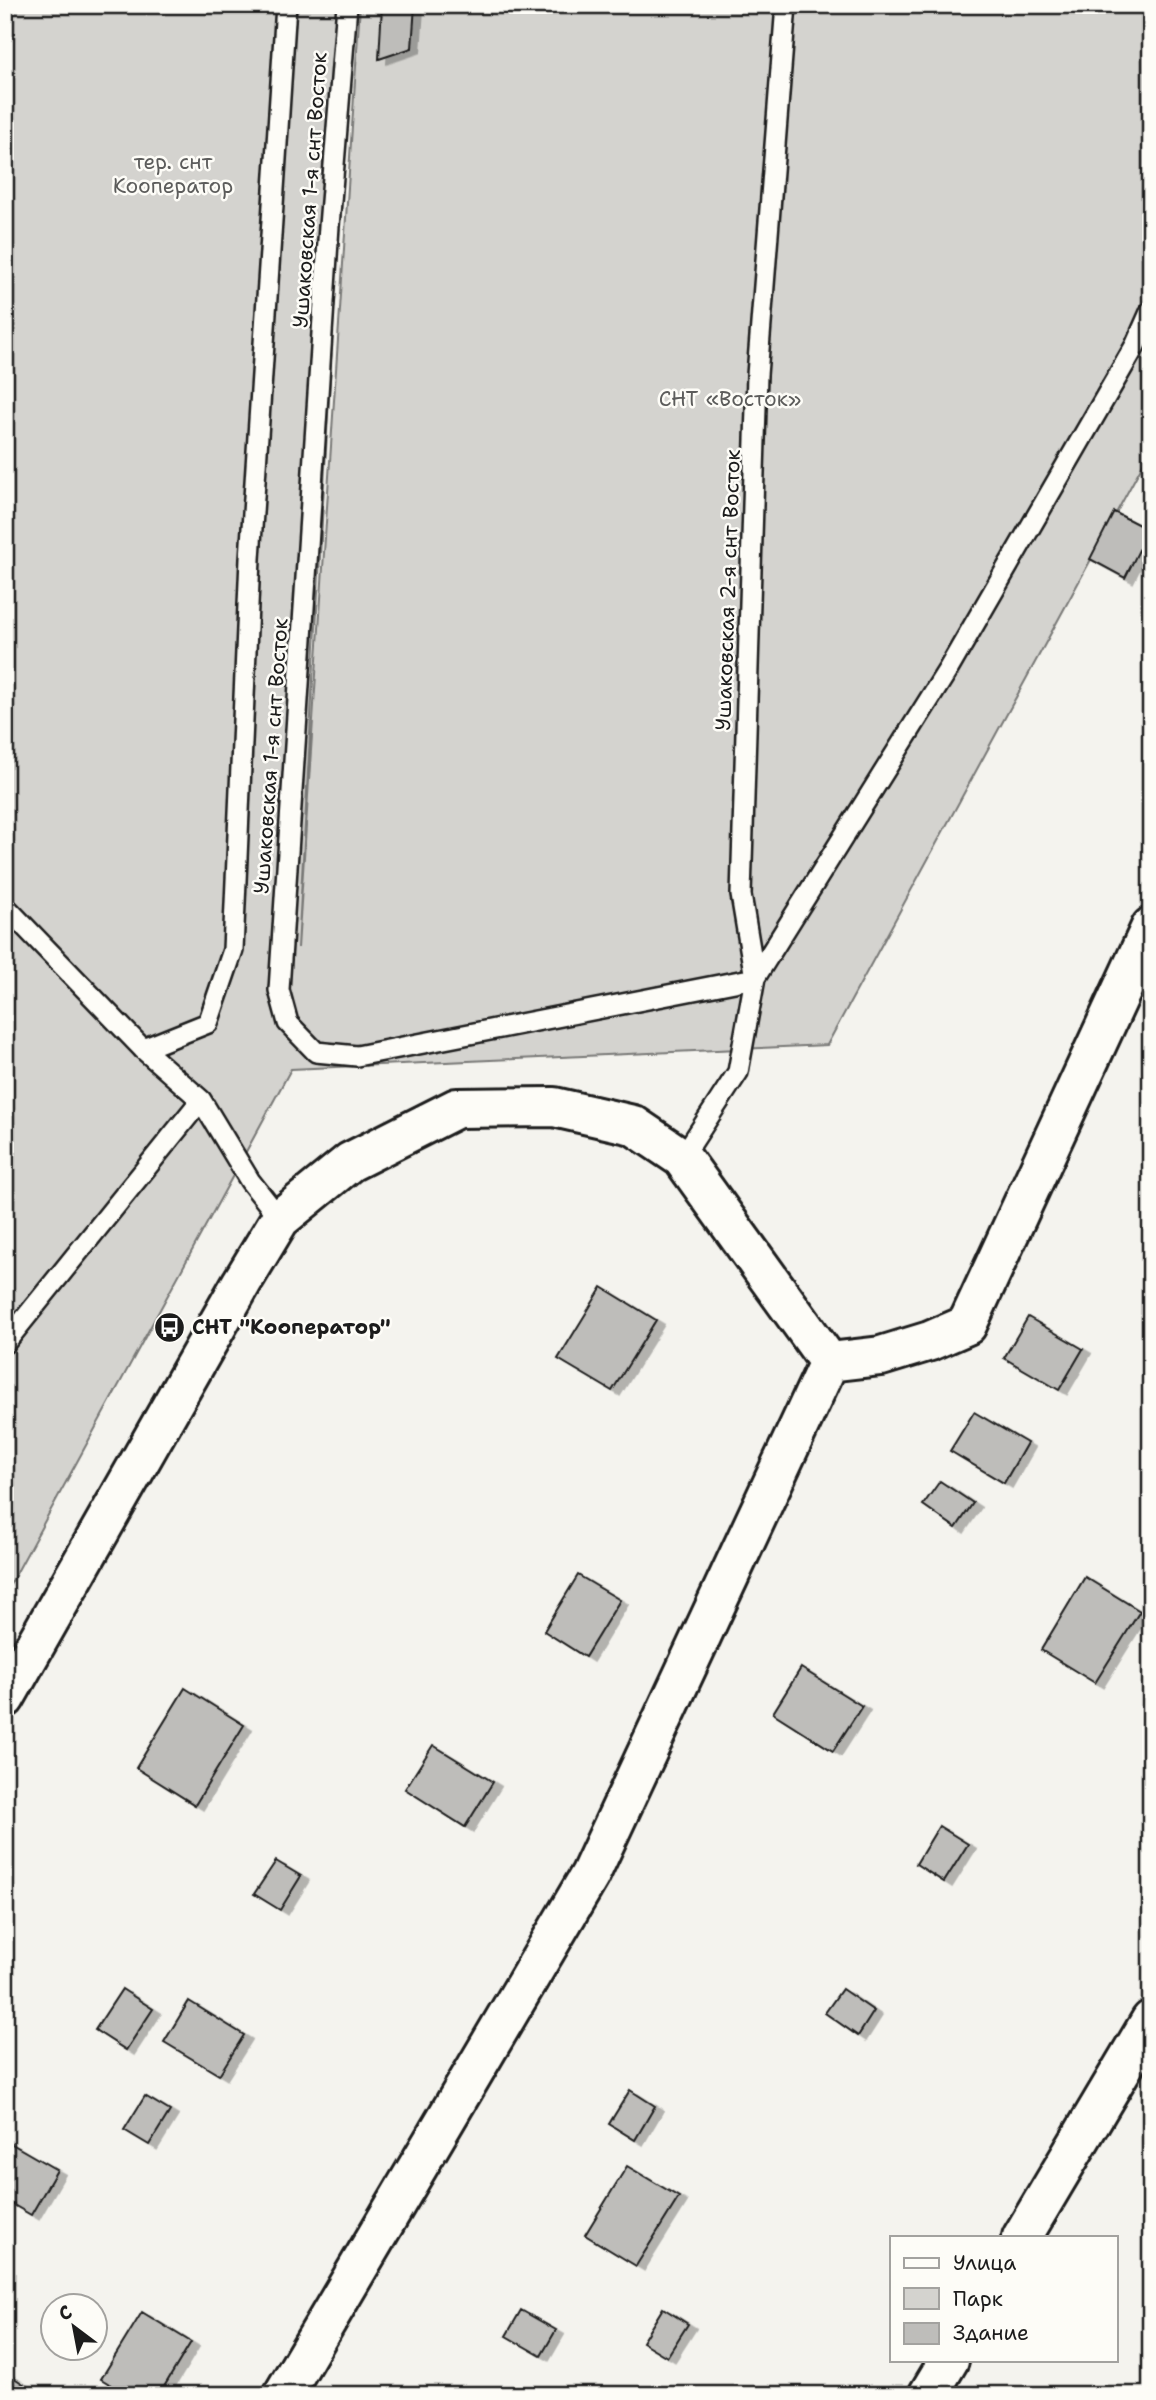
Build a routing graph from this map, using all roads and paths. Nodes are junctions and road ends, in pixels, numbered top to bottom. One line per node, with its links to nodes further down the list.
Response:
1 (286, 5): 8 (lane)
2 (346, 5): 7 (lane, Ушаковская 1-я снт Восток)
3 (786, 5): 7 (lane, Ушаковская 2-я снт Восток)
4 (1151, 310): 7 (lane)
5 (5, 906): 8 (lane)
6 (1151, 927): 13 (street)
7 (755, 978): 10 (lane, Ушаковская 2-я снт Восток)
8 (143, 1049): 9 (lane)
9 (201, 1100): 11 (lane); 12 (lane)
10 (682, 1158): 11 (street); 13 (street)
11 (281, 1219): 14 (street)
12 (5, 1343)
13 (829, 1362): 18 (street)
14 (5, 1698)
15 (1151, 2020): 16 (street)
16 (1023, 2236)
17 (948, 2362): 19 (street)
18 (282, 2395)
19 (928, 2395)

